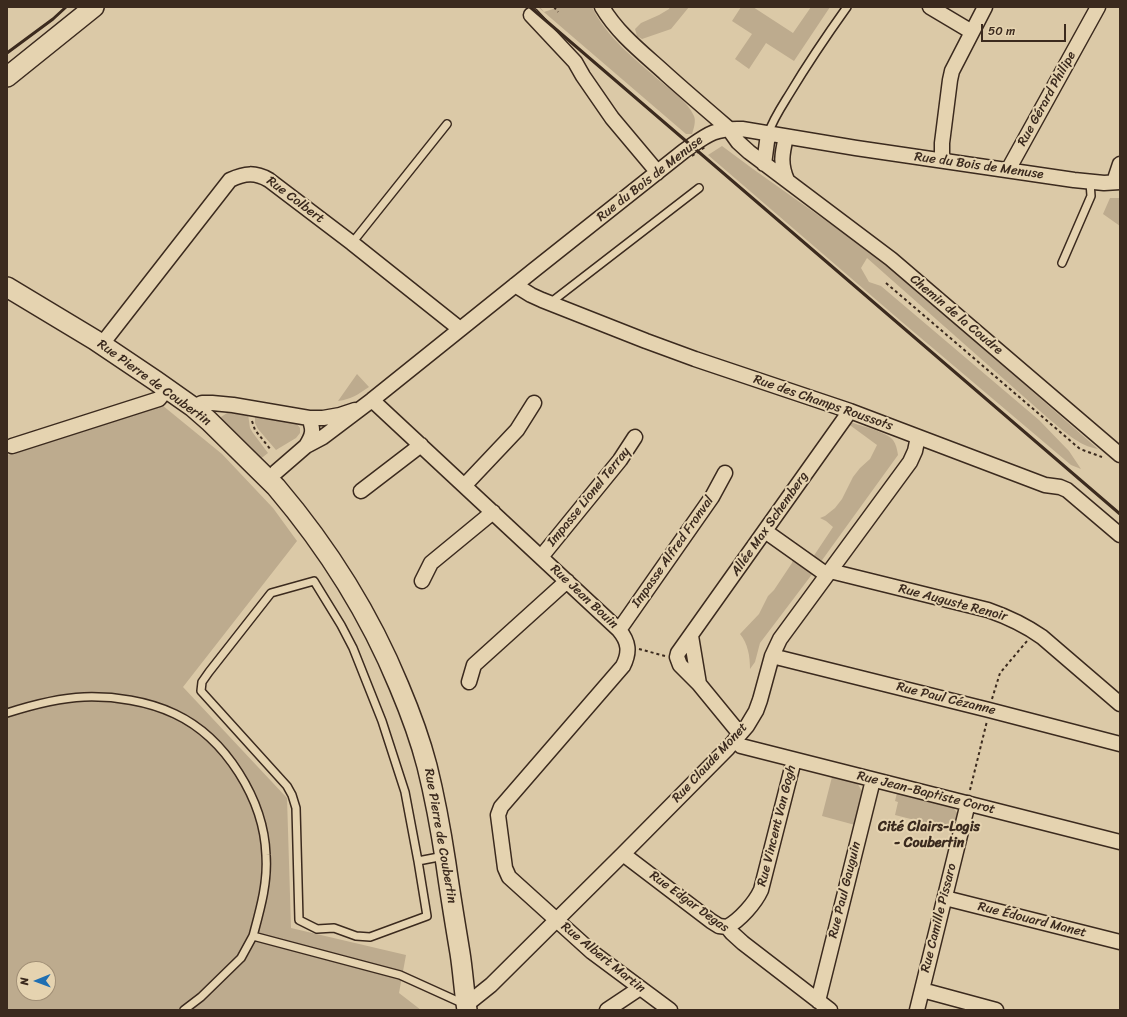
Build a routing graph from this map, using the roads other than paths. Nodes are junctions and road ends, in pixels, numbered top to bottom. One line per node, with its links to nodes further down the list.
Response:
1 (94, 7): 9 (main road)
2 (602, 7): 11 (street, Chemin de la Coudre)
3 (847, 7): 12 (lane)
4 (930, 7): 8 (street)
5 (984, 7): 8 (street)
6 (1098, 7): 17 (street, Rue Gérard Philipe)
7 (531, 15): 18 (street)
8 (972, 32): 14 (street)
9 (7, 77)
10 (447, 124): 23 (lane)
11 (728, 128): 12 (street, Rue du Bois de Menuse); 15 (street, Chemin de la Coudre); 18 (street, Rue du Bois de Menuse)
12 (768, 134): 13 (street, Rue du Bois de Menuse); 15 (street)
13 (786, 137): 14 (street, Rue du Bois de Menuse); 19 (street)
14 (942, 160): 17 (street, Rue du Bois de Menuse)
15 (764, 164): 19 (street, Chemin de la Coudre)
16 (1120, 164): 21 (street)
17 (1008, 170): 20 (street, Rue du Bois de Menuse)
18 (657, 173): 25 (street, Rue du Bois de Menuse)
19 (787, 180): 42 (street, Chemin de la Coudre)
20 (1090, 182): 21 (street, Rue du Bois de Menuse); 24 (lane)
21 (1117, 182)
22 (699, 188): 27 (lane)
23 (352, 243): 28 (street, Rue Colbert); 29 (street, Rue Colbert)
24 (1062, 264)
25 (516, 286): 27 (street, Rue des Champs Roussots); 28 (street, Rue du Bois de Menuse)
26 (7, 287): 29 (main road, Rue Pierre de Coubertin)
27 (549, 303): 35 (street, Rue des Champs Roussots)
28 (460, 329): 31 (street, Rue du Bois de Menuse)
29 (102, 344): 30 (main road, Rue Pierre de Coubertin)
30 (167, 389): 33 (main road, Rue Pierre de Coubertin); 40 (street)
31 (372, 400): 34 (street, Rue du Bois de Menuse); 39 (street, Rue Jean Bouin)
32 (534, 403): 45 (street)
33 (193, 407): 36 (street, Rue du Bois de Menuse); 44 (main road, Rue Pierre de Coubertin)
34 (359, 410): 36 (street, Rue du Bois de Menuse); 41 (street, Rue du Bois de Menuse)
35 (850, 411): 38 (street, Rue des Champs Roussots); 48 (street, Allée Max Schemberg)
36 (309, 418): 41 (street)
37 (635, 437): 50 (street, Impasse Lionel Terray)
38 (918, 437): 49 (street, Rue des Champs Roussots); 51 (street, Rue Claude Monet)
39 (421, 445): 45 (street, Rue Jean Bouin); 46 (street)
40 (12, 446)
41 (306, 446): 44 (street, Rue du Bois de Menuse)
42 (1120, 455)
43 (725, 473): 54 (street, Impasse Alfred Fronval)
44 (276, 480): 68 (main road, Rue Pierre de Coubertin)
45 (465, 485): 47 (street, Rue Jean Bouin)
46 (361, 491)
47 (493, 512): 50 (street, Rue Jean Bouin); 52 (street)
48 (765, 531): 51 (street); 55 (street, Allée Max Schemberg)
49 (1120, 535)
50 (541, 556): 53 (street, Rue Jean Bouin)
51 (828, 573): 56 (street, Rue Claude Monet); 59 (street, Rue Auguste Renoir)
52 (422, 581)
53 (567, 581): 54 (street, Rue Jean Bouin); 57 (street)
54 (619, 630): 71 (street, Rue Jean Bouin)
55 (691, 636): 58 (street); 58 (street, Allée Max Schemberg)
56 (772, 656): 61 (street, Rue Claude Monet); 62 (street, Rue Paul Cézanne)
57 (469, 682)
58 (699, 684): 61 (street)
59 (1120, 704)
60 (7, 713): 73 (lane)
61 (738, 737): 63 (street, Rue Jean-Baptiste Corot); 67 (street, Rue Claude Monet)
62 (1120, 744)
63 (794, 760): 64 (street, Rue Jean-Baptiste Corot); 72 (street, Rue Vincent Van Gogh)
64 (873, 780): 65 (street, Rue Jean-Baptiste Corot); 77 (street, Rue Paul Gauguin)
65 (968, 804): 66 (street, Rue Jean-Baptiste Corot); 70 (street, Rue Camille Pissaro)
66 (1120, 842)
67 (623, 854): 71 (street, Rue Claude Monet); 72 (street, Rue Edgar Degas)
68 (445, 856): 69 (lane); 78 (main road, Rue Pierre de Coubertin)
69 (418, 861): 69 (lane)
70 (945, 898): 74 (street, Rue Édouard Manet); 76 (street, Rue Camille Pissaro)
71 (557, 920): 75 (street, Rue Albert Martin); 78 (street, Rue Claude Monet)
72 (727, 927): 77 (street, Rue Edgar Degas)
73 (253, 936): 78 (lane); 79 (lane)
74 (1120, 942)
75 (640, 988): 80 (street); 81 (street, Rue Albert Martin)
76 (922, 990): 83 (street, Rue Camille Pissaro); 84 (street)
77 (818, 1001): 82 (street, Rue Edgar Degas)
78 (467, 1008)
79 (184, 1010)
80 (607, 1010)
81 (670, 1010)
82 (830, 1010)
83 (917, 1010)
84 (996, 1010)

